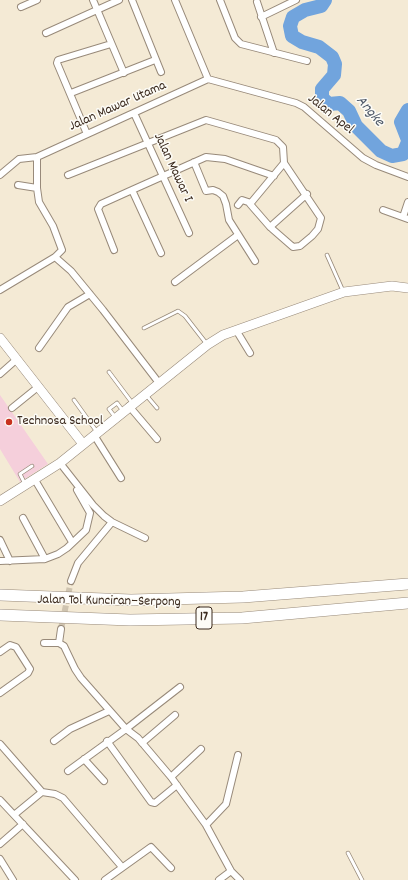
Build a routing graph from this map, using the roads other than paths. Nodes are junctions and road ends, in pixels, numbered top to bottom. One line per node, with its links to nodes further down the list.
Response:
1 (37, 0): 9 (street)
2 (93, 0): 10 (street)
3 (119, 0): 10 (street)
4 (132, 0): 15 (street)
5 (175, 0): 19 (street)
6 (220, 0): 14 (street)
7 (296, 0): 11 (street)
8 (257, 2): 11 (street)
9 (21, 7)
10 (97, 10): 12 (street); 13 (street)
11 (261, 17): 14 (street)
12 (46, 33)
13 (111, 44): 18 (street); 20 (street)
14 (274, 53): 16 (street)
15 (156, 60): 17 (street); 18 (street)
16 (307, 61)
17 (161, 72)
18 (124, 73): 20 (street)
19 (208, 79): 21 (street, Jalan Mawar Utama); 31 (street, Jalan Apel)
20 (71, 93): 22 (street)
21 (134, 113): 22 (street, Jalan Mawar Utama); 23 (street, Jalan Mawar I)
22 (87, 134): 24 (street, Jalan Mawar Utama)
23 (147, 142): 26 (street); 28 (street); 29 (street, Jalan Mawar I)
24 (37, 157): 27 (street, Jalan Mawar Utama); 33 (street)
25 (194, 162): 29 (street); 30 (street); 43 (street)
26 (284, 163): 30 (street); 35 (street)
27 (0, 175)
28 (68, 175)
29 (164, 176): 34 (street); 42 (street, Jalan Mawar I)
30 (274, 176): 37 (street)
31 (408, 177)
32 (18, 185): 33 (street)
33 (37, 188): 47 (street)
34 (132, 190): 44 (street); 45 (street)
35 (307, 194): 41 (street); 41 (street)
36 (408, 202): 40 (street)
37 (251, 203): 38 (street); 41 (street)
38 (238, 204)
39 (383, 210): 40 (street)
40 (406, 218)
41 (270, 227)
42 (189, 233)
43 (238, 235): 48 (street); 49 (street)
44 (114, 250)
45 (161, 253)
46 (327, 254): 52 (lane)
47 (55, 257): 51 (street); 53 (street)
48 (255, 260)
49 (175, 282)
50 (408, 288): 52 (street)
51 (0, 290)
52 (344, 292): 55 (street)
53 (90, 294): 58 (street); 63 (street)
54 (144, 328): 57 (lane)
55 (236, 330): 57 (street); 59 (street)
56 (0, 338): 60 (street)
57 (207, 345): 63 (street)
58 (39, 348)
59 (250, 352)
60 (17, 359): 62 (street); 64 (street)
61 (109, 372): 67 (lane)
62 (0, 374)
63 (159, 382): 65 (street)
64 (38, 387): 68 (street); 72 (street)
65 (145, 394): 67 (street); 69 (lane)
66 (74, 400): 70 (lane)
67 (128, 407): 70 (street); 71 (street)
68 (12, 408)
69 (157, 408)
70 (95, 434): 72 (street); 75 (street)
71 (157, 438)
72 (83, 444): 73 (street)
73 (60, 463): 76 (street); 81 (street)
74 (32, 466): 77 (lane)
75 (121, 478)
76 (35, 480): 77 (street); 84 (street)
77 (26, 486): 79 (street)
78 (77, 490): 84 (street)
79 (0, 501)
80 (23, 518): 85 (street)
81 (112, 522): 82 (street); 88 (street)
82 (145, 538)
83 (0, 540): 87 (street)
84 (72, 542): 85 (street)
85 (45, 559): 87 (street)
86 (0, 561): 87 (street)
87 (10, 561)
88 (71, 581)
89 (408, 584): 90 (highway, Jalan Tol Kunciran–Serpong / 17)
90 (0, 595)
91 (408, 604): 92 (highway, Jalan Tol Kunciran–Serpong / 17)
92 (0, 615)
93 (61, 629): 95 (street)
94 (44, 643): 95 (street)
95 (59, 643): 99 (street)
96 (0, 652): 98 (street)
97 (180, 687): 101 (street)
98 (0, 693)
99 (109, 711): 101 (street); 102 (street)
100 (175, 715): 104 (street)
101 (126, 729): 103 (street); 104 (street)
102 (54, 741)
103 (107, 741): 108 (street); 112 (street)
104 (142, 743): 110 (street)
105 (0, 744): 113 (street)
106 (200, 749): 110 (street)
107 (238, 755): 117 (street)
108 (84, 759): 109 (street); 111 (street)
109 (68, 771)
110 (171, 777): 112 (street)
111 (104, 782)
112 (177, 785): 117 (street)
113 (42, 792): 115 (street); 121 (street)
114 (0, 800): 115 (street)
115 (14, 815): 116 (street)
116 (23, 824): 118 (street); 125 (street)
117 (206, 825): 123 (street)
118 (0, 844)
119 (348, 853): 129 (lane)
120 (0, 859): 124 (street)
121 (122, 867): 122 (street); 126 (street)
122 (171, 868)
123 (231, 871): 127 (street); 128 (street)
124 (13, 880)
125 (76, 880)
126 (105, 880)
127 (219, 880)
128 (240, 880)
129 (362, 880)

